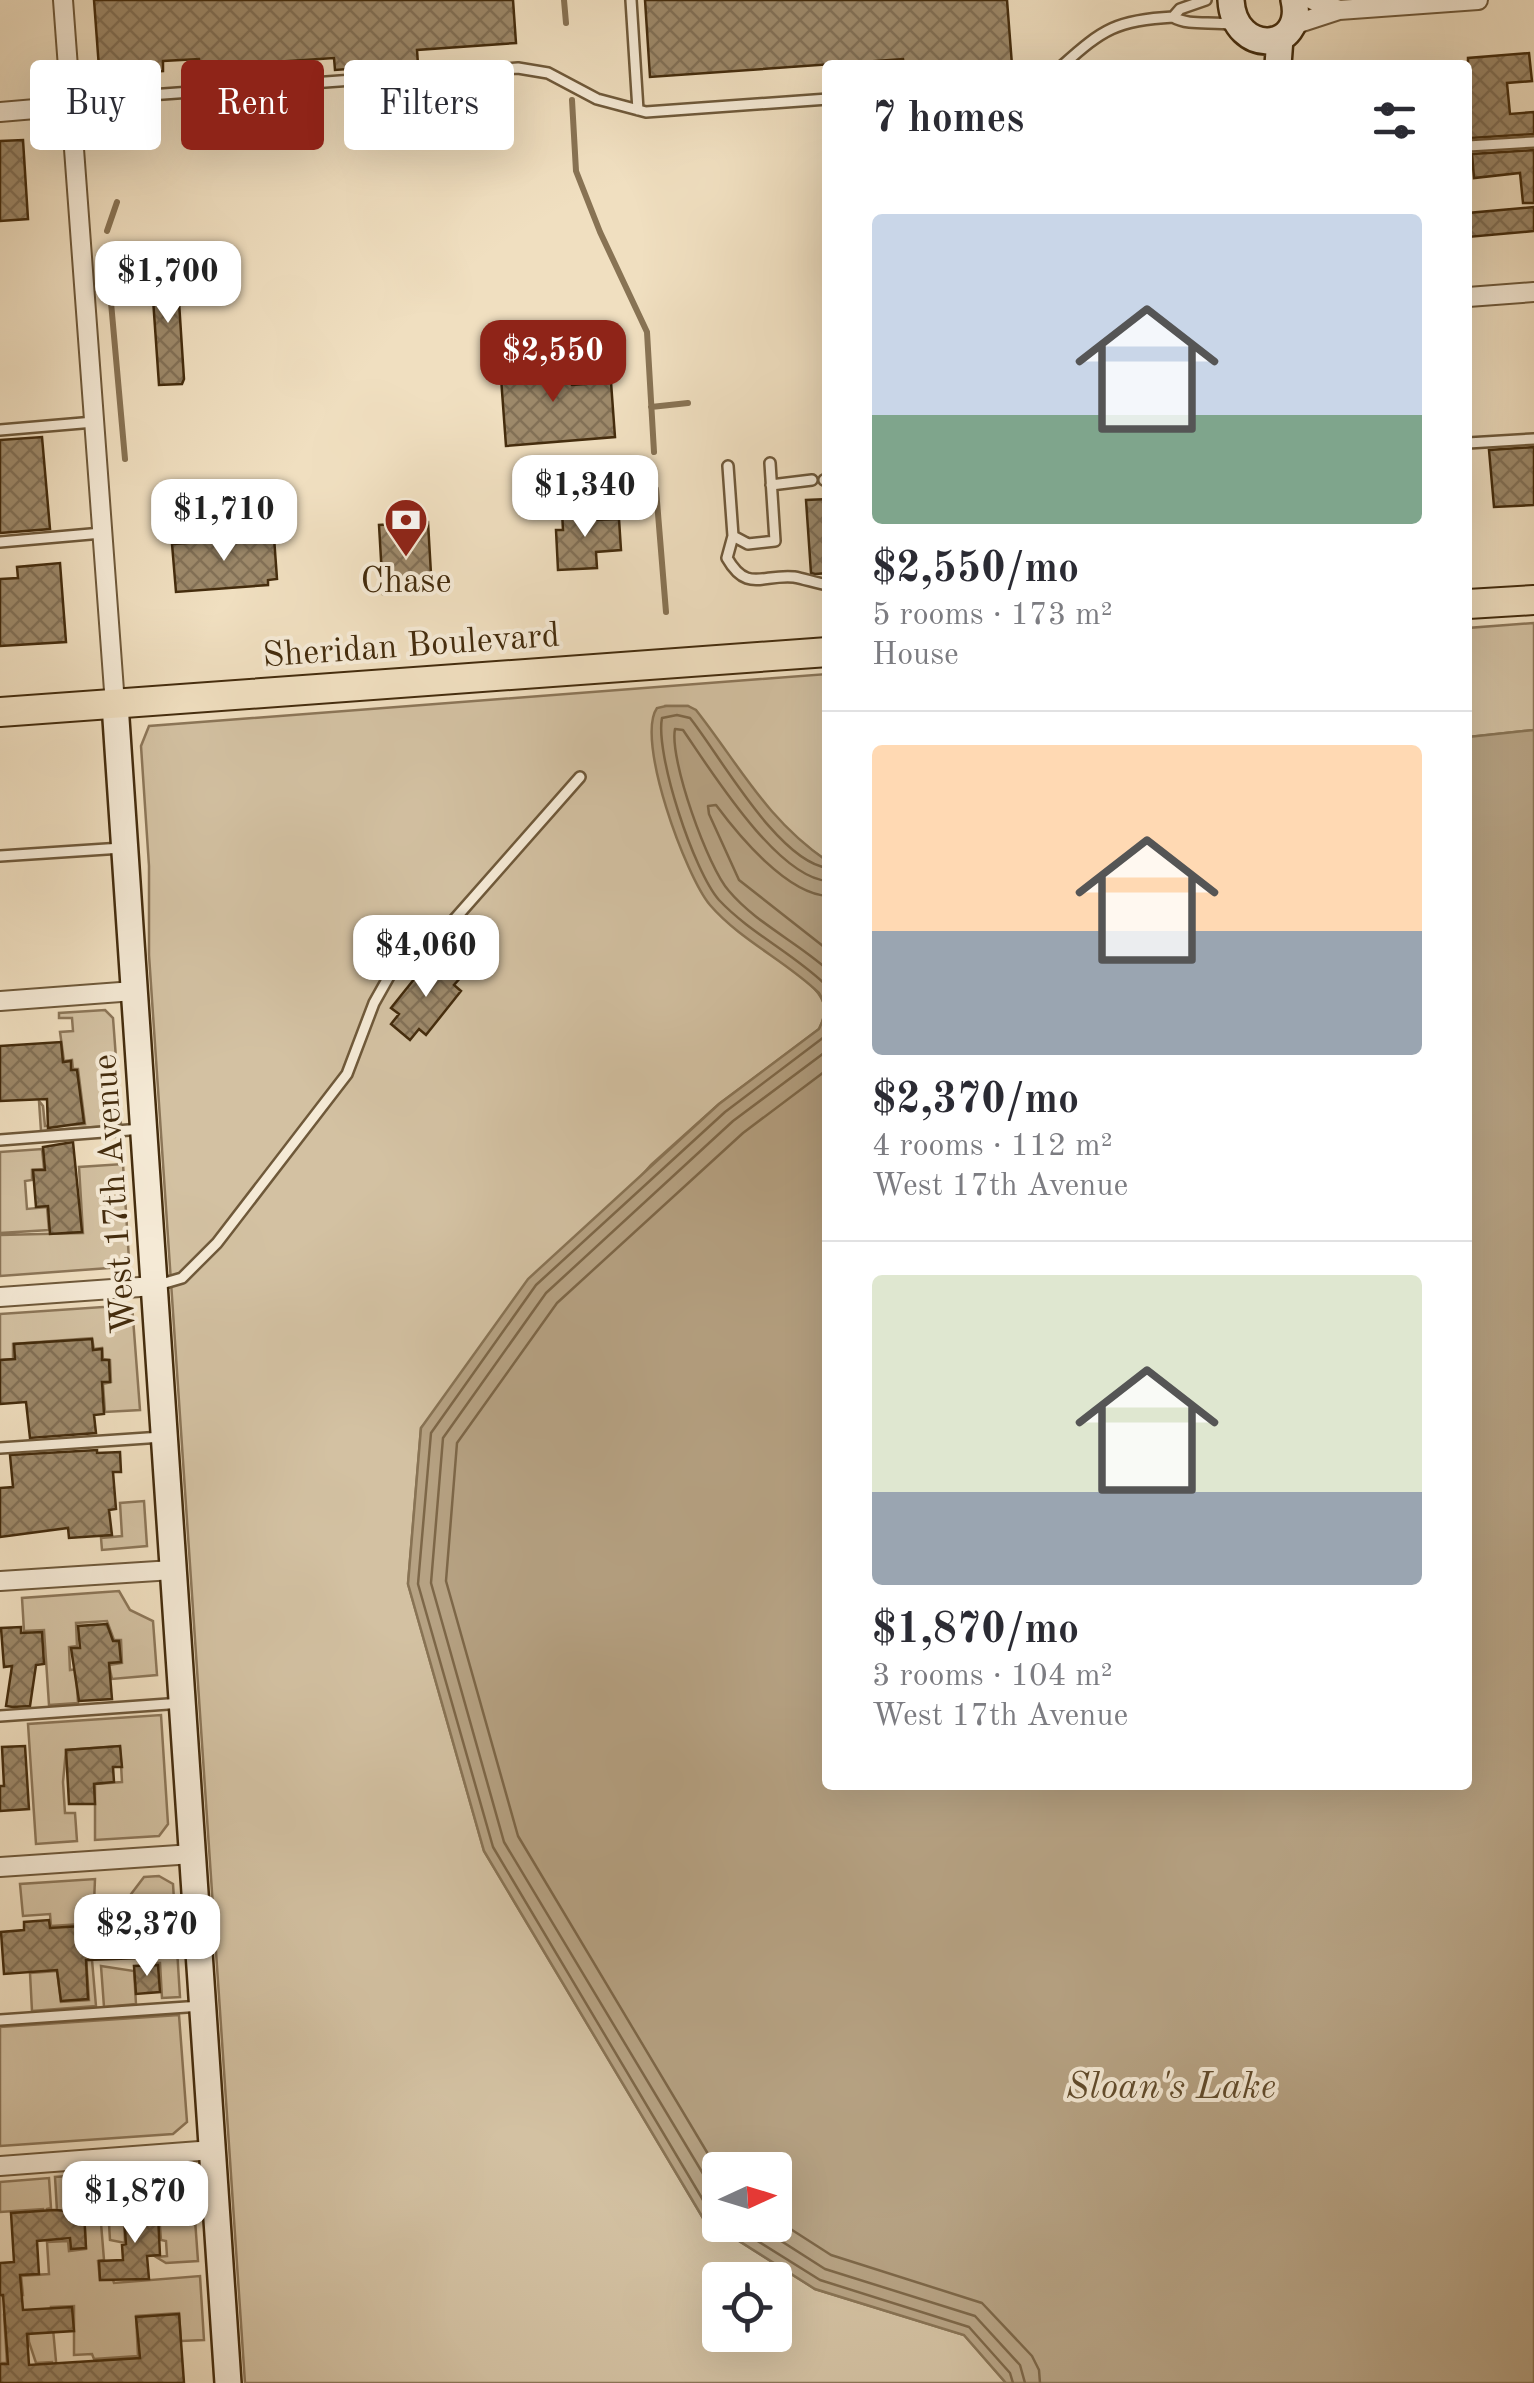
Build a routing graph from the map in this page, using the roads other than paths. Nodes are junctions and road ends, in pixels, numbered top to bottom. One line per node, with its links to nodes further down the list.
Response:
1 (62, 0): 11 (street, West 17th Avenue)
2 (630, 0): 18 (lane)
3 (1206, 0): 8 (lane)
4 (1231, 0): 10 (street)
5 (1312, 0): 7 (street)
6 (1478, 0): 7 (street)
7 (1340, 10): 9 (street)
8 (1172, 17): 10 (lane); 12 (lane)
9 (1289, 21): 10 (street); 14 (street)
10 (1244, 32): 13 (street)
11 (67, 60)
12 (1068, 60)
13 (1254, 60)
14 (1279, 60)
15 (161, 94): 18 (lane)
16 (822, 99): 18 (lane)
17 (30, 109): 19 (street)
18 (638, 110)
19 (0, 112)
20 (1534, 142): 21 (lane)
21 (1472, 146)
22 (73, 150): 25 (street, West 17th Avenue)
23 (1534, 292): 24 (street)
24 (1472, 297)
25 (94, 422): 26 (lane); 33 (street, West 17th Avenue)
26 (0, 430)
27 (1534, 439): 28 (lane)
28 (1472, 444)
29 (770, 464): 32 (lane)
30 (728, 466): 34 (lane)
31 (812, 480): 32 (lane)
32 (771, 485): 34 (lane)
33 (102, 533): 35 (lane); 40 (street, West 17th Avenue)
34 (733, 536): 36 (lane)
35 (0, 542)
36 (822, 584)
37 (1534, 600): 38 (main road)
38 (1472, 604)
39 (822, 652): 40 (main road, Sheridan Boulevard)
40 (114, 704): 41 (main road, Sheridan Boulevard); 43 (street, West 17th Avenue)
41 (0, 712)
42 (580, 777): 49 (lane)
43 (124, 848): 44 (lane); 45 (street, West 17th Avenue)
44 (0, 856)
45 (134, 991): 46 (street); 47 (street, West 17th Avenue)
46 (0, 1001)
47 (143, 1129): 48 (lane); 49 (street, West 17th Avenue)
48 (0, 1140)
49 (154, 1286): 50 (street); 51 (street, West 17th Avenue)
50 (0, 1297)
51 (164, 1437): 52 (lane); 53 (street, West 17th Avenue)
52 (0, 1448)
53 (174, 1570): 54 (street); 55 (street, West 17th Avenue)
54 (0, 1581)
55 (182, 1703): 56 (lane); 57 (street, West 17th Avenue)
56 (0, 1716)
57 (192, 1854): 58 (street); 59 (street, West 17th Avenue)
58 (0, 1867)
59 (204, 2006): 60 (lane); 61 (street, West 17th Avenue)
60 (0, 2020)
61 (213, 2150): 62 (street); 63 (street, West 17th Avenue)
62 (0, 2166)
63 (228, 2383)

